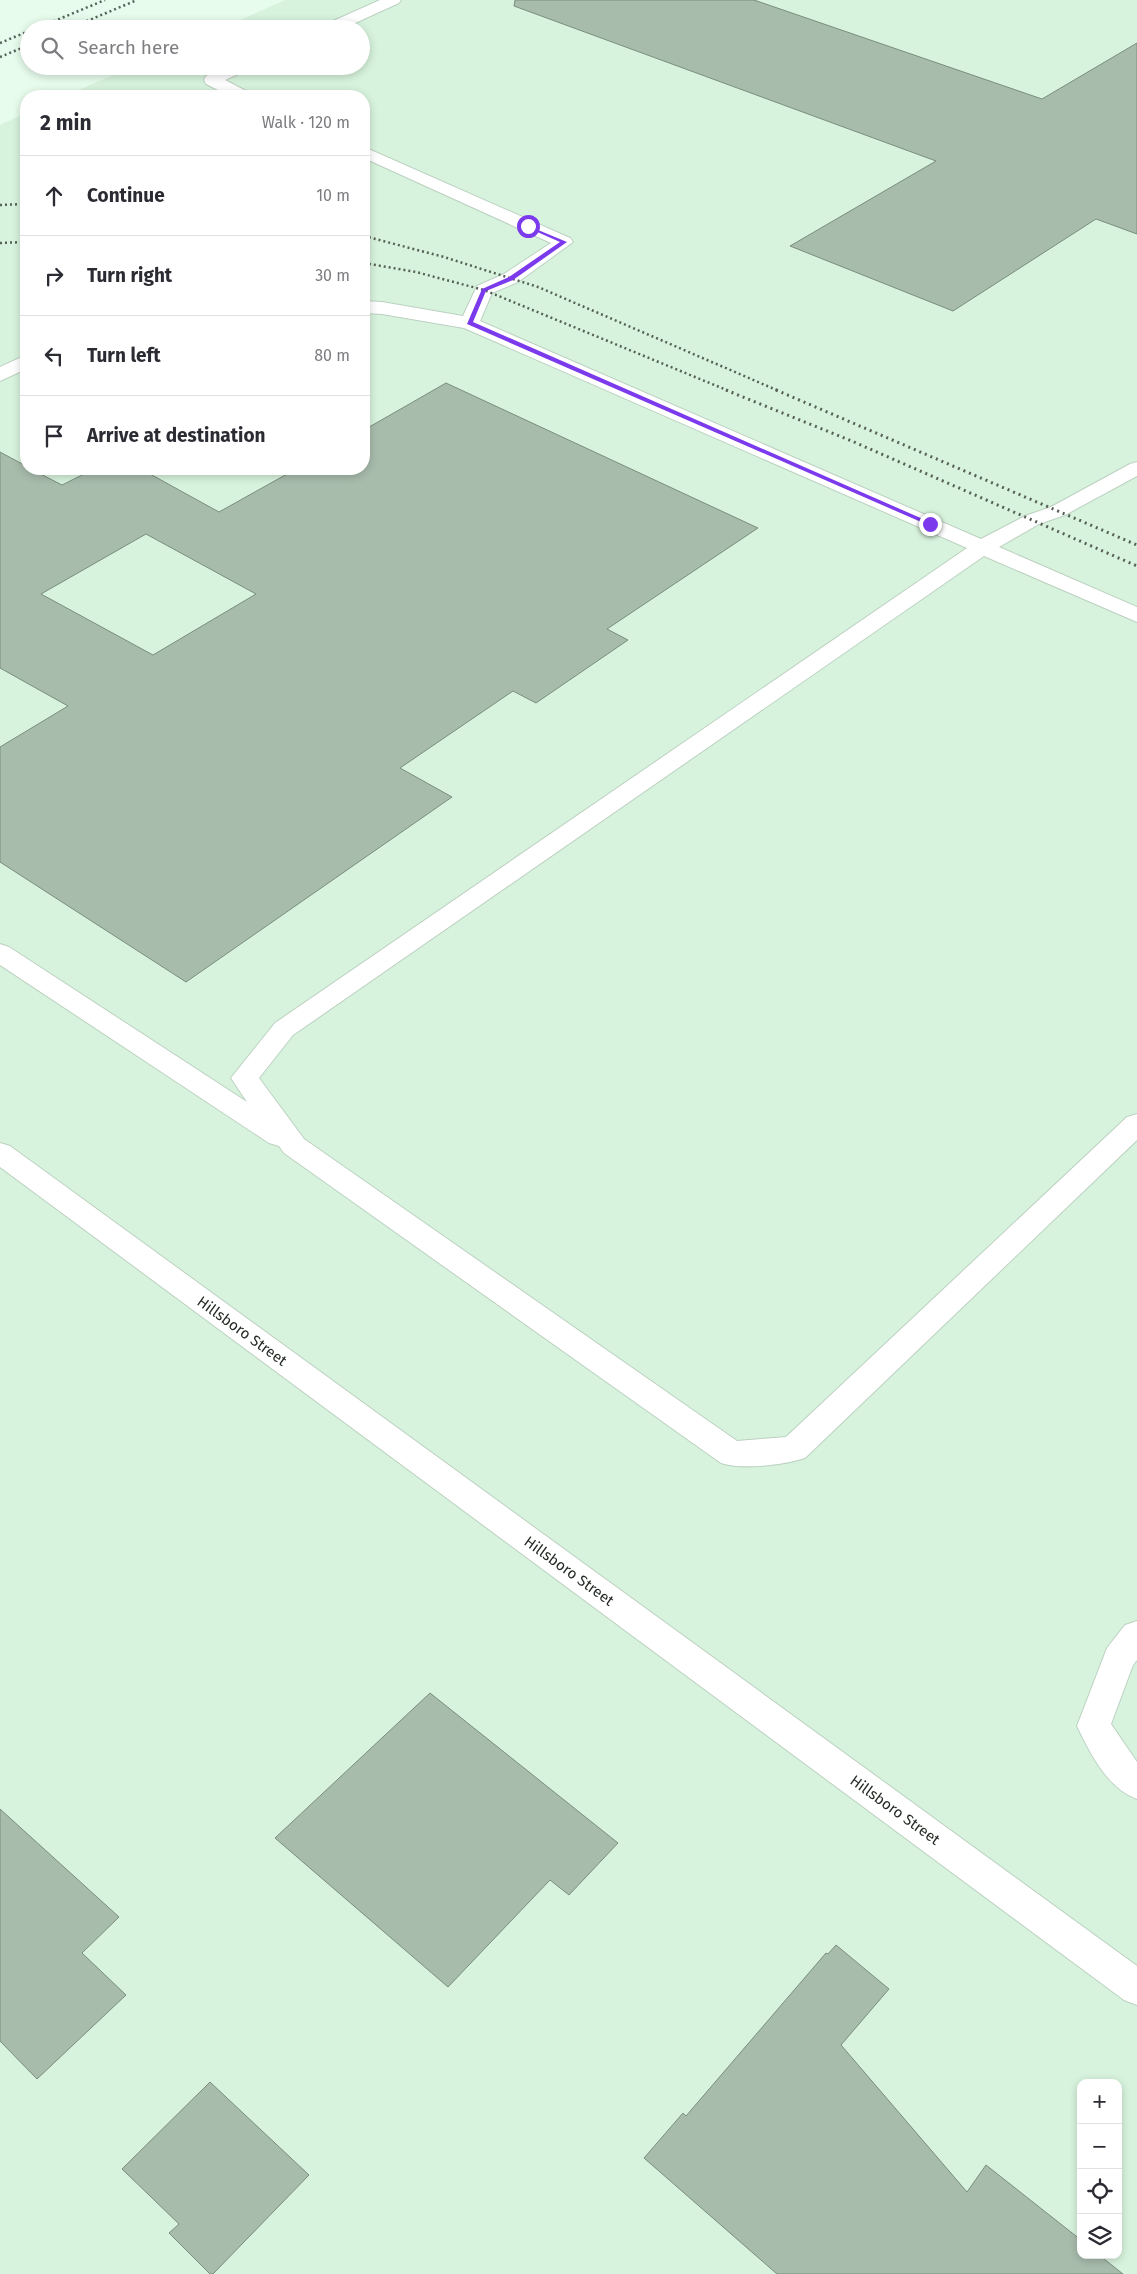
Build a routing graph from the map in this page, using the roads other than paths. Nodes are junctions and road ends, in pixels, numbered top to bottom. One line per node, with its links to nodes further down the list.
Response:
1 (393, 0): 2 (street)
2 (348, 20)
3 (223, 75): 4 (street)
4 (231, 90)
5 (370, 155): 7 (street)
6 (370, 307): 7 (street)
7 (469, 322): 11 (street)
8 (20, 364): 9 (street)
9 (0, 376)
10 (1137, 468): 11 (street)
11 (983, 547): 12 (street); 15 (street)
12 (1137, 615)
13 (0, 953): 15 (street)
14 (1137, 1124): 15 (street)
15 (294, 1146)
16 (0, 1153): 19 (street, Hillsboro Street)
17 (1137, 1635): 18 (street)
18 (1137, 1784)
19 (1137, 1988)

